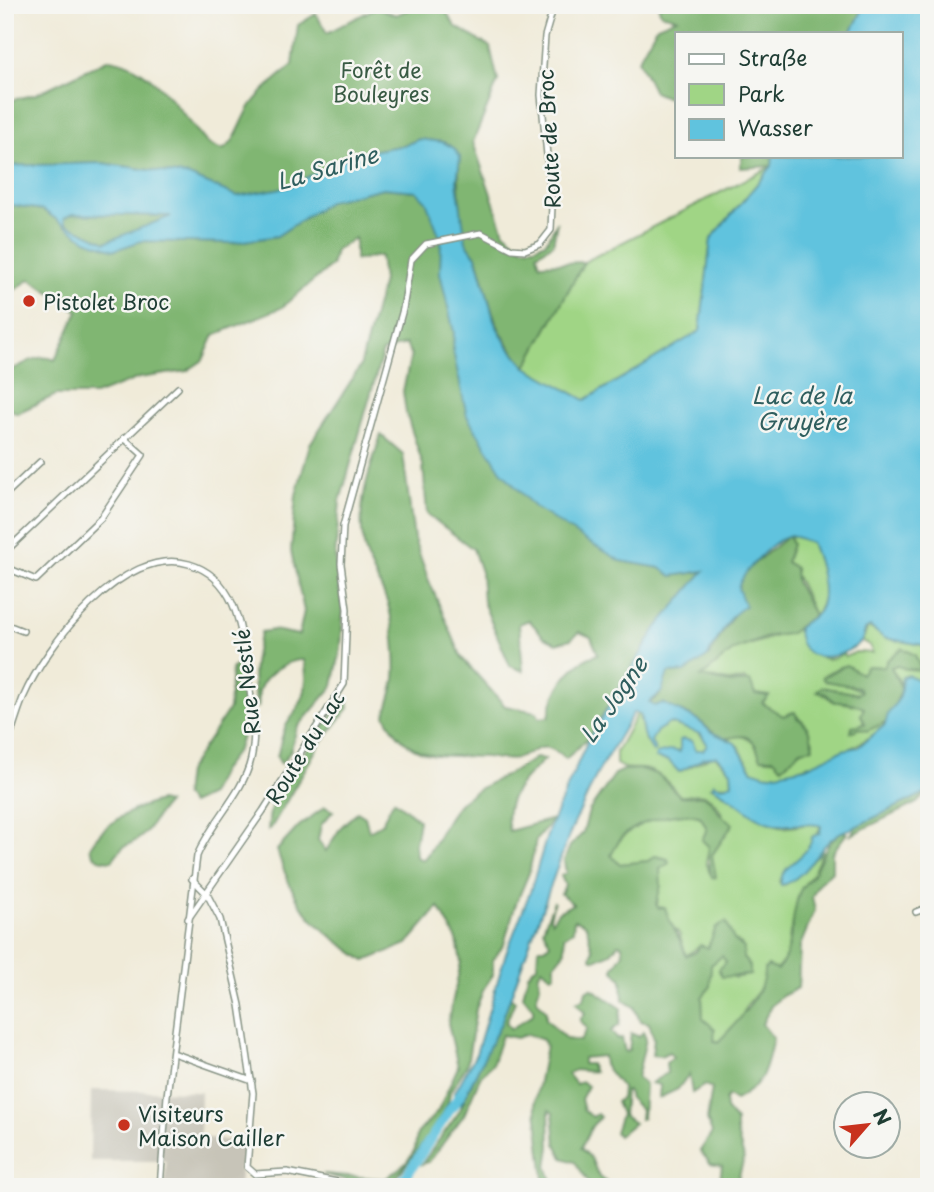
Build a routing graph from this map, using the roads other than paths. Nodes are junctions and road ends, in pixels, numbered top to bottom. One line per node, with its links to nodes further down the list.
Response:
1 (554, 5): 2 (street, Route de Broc)
2 (409, 265): 13 (street, Route du Lac)
3 (178, 388): 4 (street)
4 (124, 438): 7 (street); 8 (street)
5 (40, 462): 6 (street)
6 (5, 495)
7 (5, 552)
8 (5, 567)
9 (5, 624): 10 (street)
10 (23, 631)
11 (5, 754): 12 (street, Rue Nestlé)
12 (192, 879): 13 (street); 16 (street, Rue Nestlé)
13 (207, 894): 16 (street, Route du Lac); 18 (street)
14 (929, 906): 15 (street)
15 (916, 912)
16 (188, 919): 17 (street, Rue Nestlé)
17 (173, 1052): 18 (street); 19 (street, Rue Nestlé)
18 (252, 1081): 20 (street)
19 (160, 1187)
20 (362, 1187)

